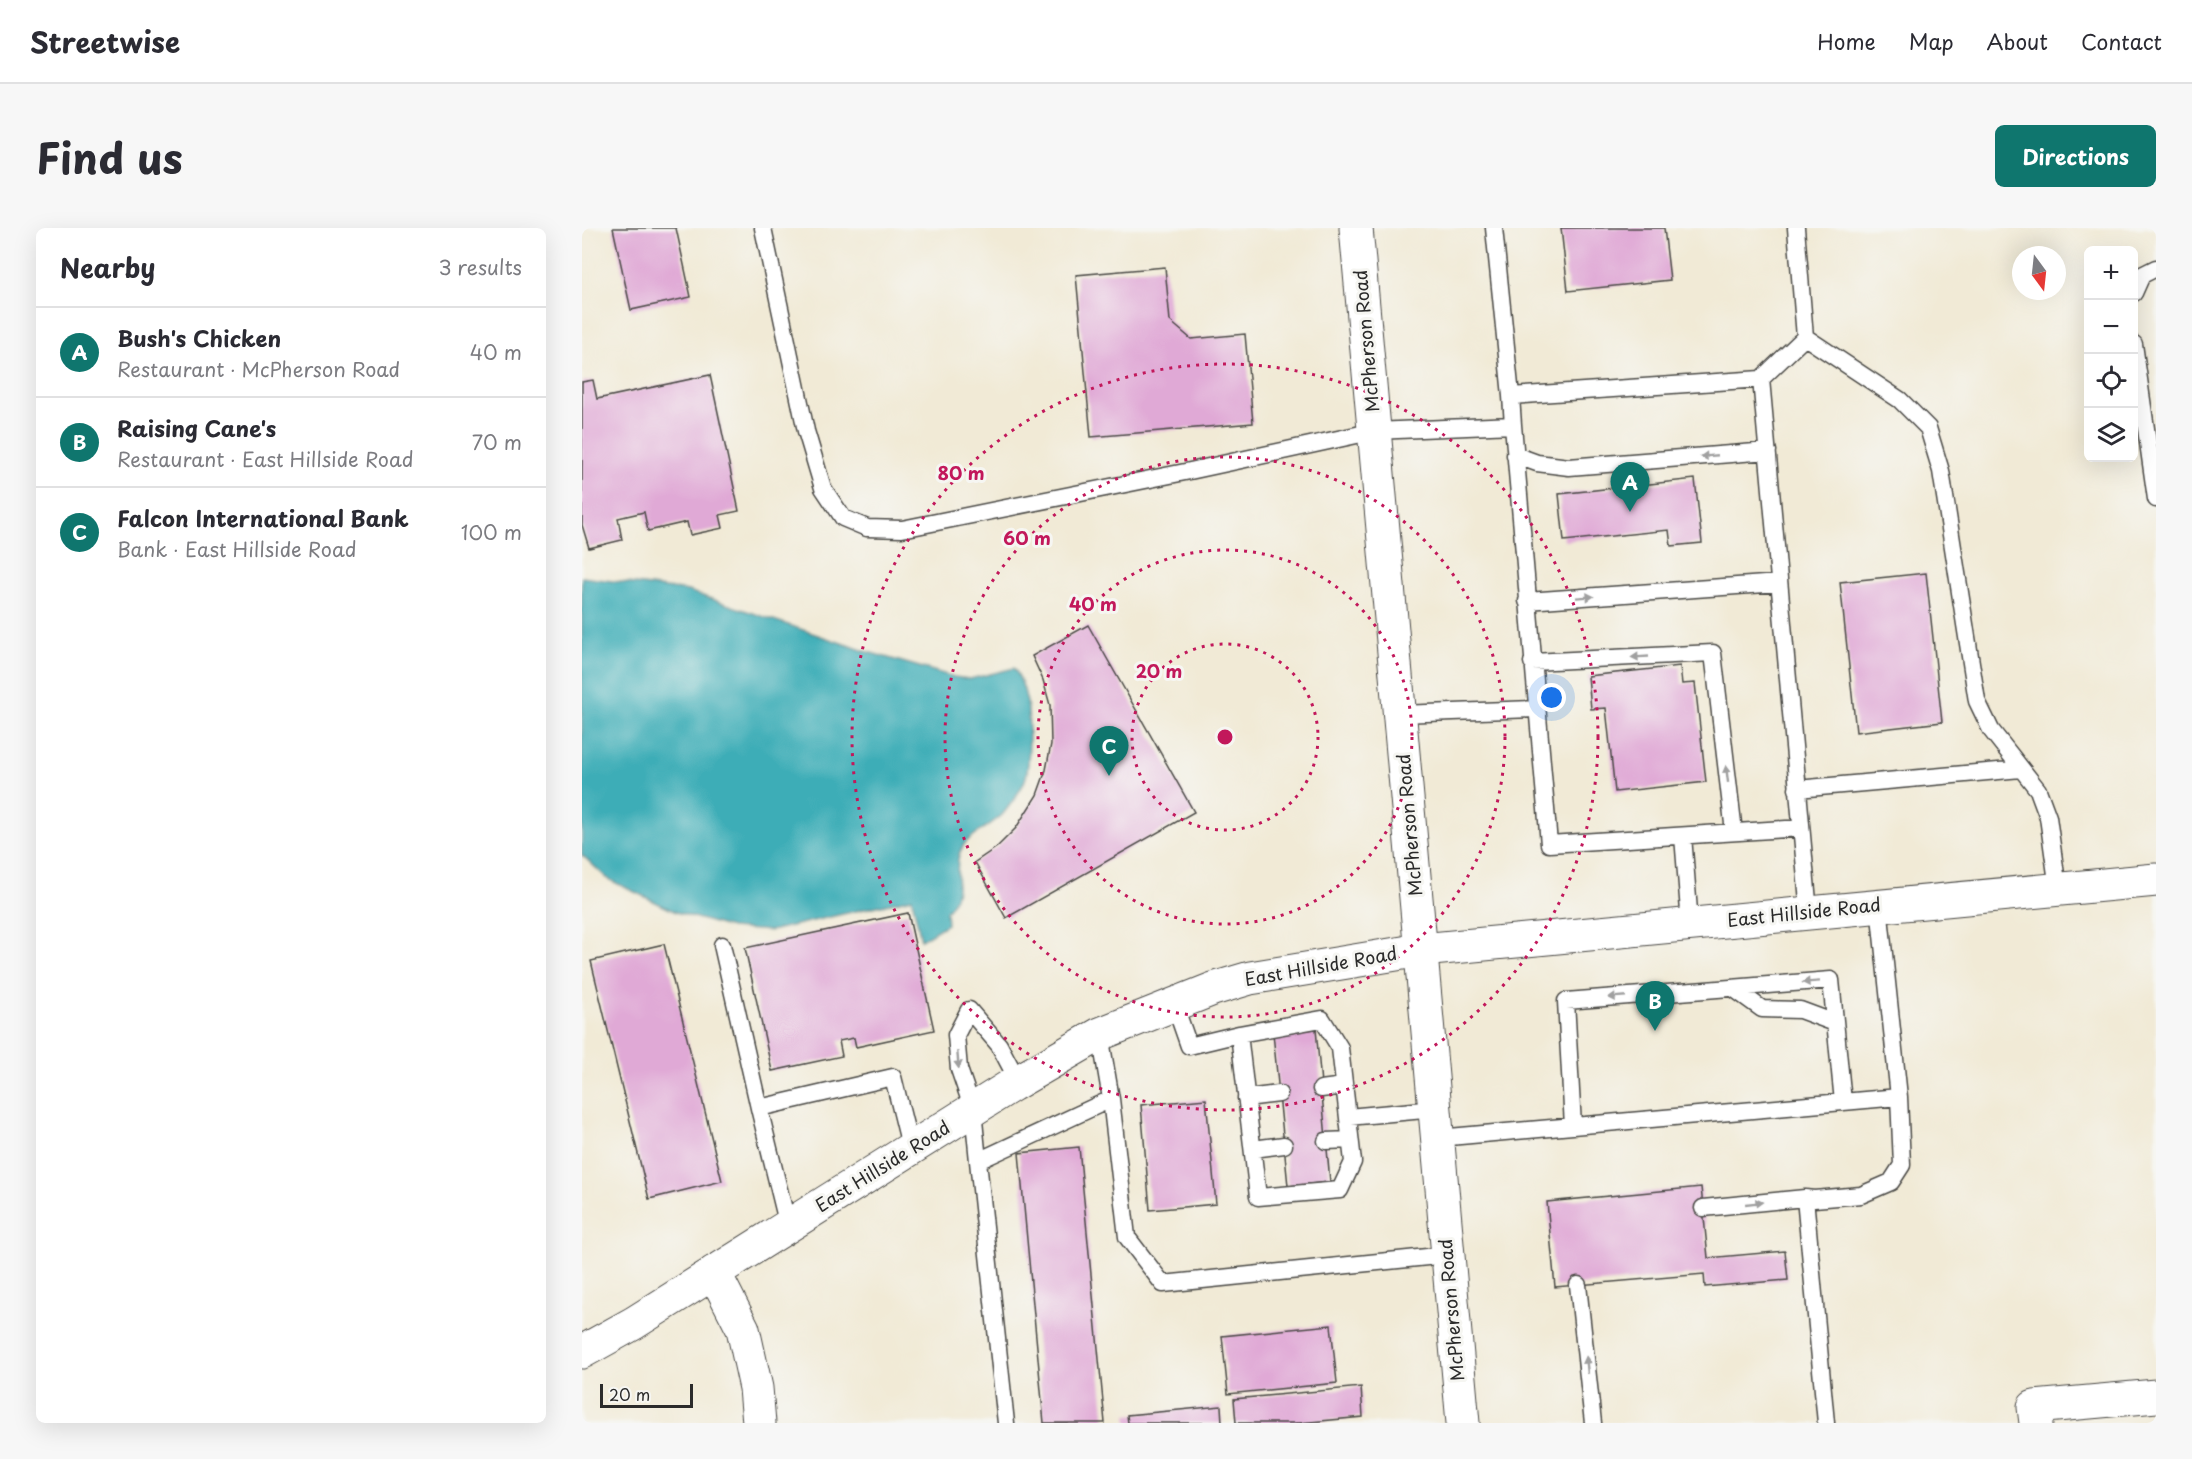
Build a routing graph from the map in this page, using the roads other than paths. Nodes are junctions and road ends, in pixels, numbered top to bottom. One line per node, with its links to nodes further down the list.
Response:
1 (763, 228): 12 (lane)
2 (1356, 228): 12 (street, McPherson Road)
3 (1494, 228): 10 (lane)
4 (1796, 228): 7 (lane)
5 (2156, 268): 6 (lane)
6 (2138, 283)
7 (1805, 338): 9 (lane); 21 (lane)
8 (2134, 354): 15 (lane)
9 (1761, 379): 10 (lane); 13 (lane)
10 (1511, 396): 11 (lane)
11 (1513, 425): 12 (lane); 14 (lane)
12 (1375, 431): 20 (street, McPherson Road)
13 (1767, 451): 14 (lane, one-way to 14); 16 (lane)
14 (1515, 455): 17 (lane)
15 (2156, 499)
16 (1779, 583): 17 (lane, one-way to 16); 22 (lane)
17 (1527, 602): 18 (lane)
18 (1532, 662): 19 (lane); 24 (lane, one-way to 18)
19 (1536, 709): 20 (lane); 25 (lane)
20 (1400, 714): 32 (street, McPherson Road)
21 (2021, 769): 22 (lane); 27 (lane)
22 (1797, 789): 23 (lane)
23 (1801, 828): 24 (lane); 29 (lane)
24 (1734, 832): 25 (lane)
25 (1683, 836): 30 (lane)
26 (2156, 880): 27 (street, East Hillside Road)
27 (2058, 889): 28 (street, East Hillside Road)
28 (1879, 906): 29 (street, East Hillside Road); 42 (lane)
29 (1809, 913): 30 (street, East Hillside Road)
30 (1690, 924): 32 (street, East Hillside Road)
31 (722, 945): 46 (lane)
32 (1421, 950): 34 (street, East Hillside Road); 49 (street, McPherson Road)
33 (1733, 988): 35 (lane); 35 (lane, one-way to 33); 50 (lane, one-way to 50)
34 (1175, 1006): 36 (street, East Hillside Road); 37 (lane)
35 (1835, 1023): 45 (lane)
36 (1100, 1034): 38 (street, East Hillside Road); 44 (lane)
37 (1239, 1034): 39 (lane); 43 (lane)
38 (1018, 1081): 47 (street, East Hillside Road); 47 (lane, one-way to 47)
39 (1344, 1086): 40 (lane); 48 (lane)
40 (1321, 1089)
41 (1279, 1094): 43 (lane)
42 (1899, 1097): 45 (lane); 57 (lane)
43 (1246, 1098): 54 (lane)
44 (1111, 1099): 56 (lane); 60 (lane)
45 (1843, 1102): 50 (lane)
46 (759, 1108): 55 (lane); 59 (lane)
47 (973, 1110): 55 (street, East Hillside Road); 56 (lane)
48 (1348, 1117): 49 (lane); 51 (lane)
49 (1436, 1123): 50 (lane); 60 (street, McPherson Road)
50 (1573, 1126)
51 (1350, 1140): 52 (lane); 54 (lane)
52 (1326, 1141)
53 (1284, 1145): 54 (lane)
54 (1253, 1149)
55 (911, 1150): 59 (street, East Hillside Road)
56 (978, 1161): 67 (lane)
57 (1805, 1198): 58 (lane, one-way to 57); 70 (lane)
58 (1703, 1208)
59 (788, 1226): 61 (street, East Hillside Road)
60 (1447, 1255): 68 (street, McPherson Road)
61 (714, 1272): 63 (street, East Hillside Road); 66 (street)
62 (1578, 1285): 69 (lane, one-way to 62)
63 (582, 1352)
64 (2156, 1396): 65 (street)
65 (2035, 1415)
66 (759, 1423)
67 (1006, 1423)
68 (1463, 1423)
69 (1593, 1423)
70 (1826, 1423)

